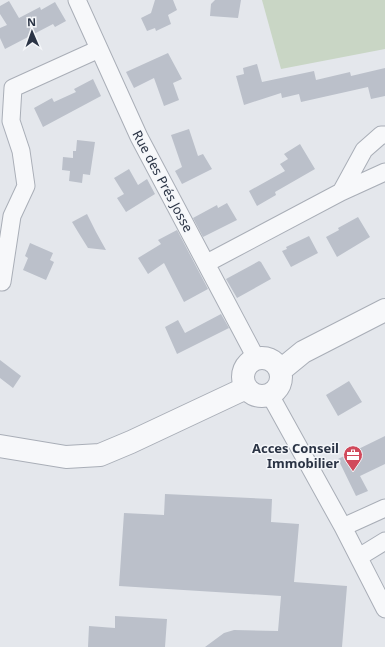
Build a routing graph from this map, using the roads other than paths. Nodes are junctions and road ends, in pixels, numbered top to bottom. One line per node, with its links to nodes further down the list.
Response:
1 (77, 0): 2 (street, Rue des Prés Josse)
2 (99, 49): 6 (street, Rue des Prés Josse); 7 (street)
3 (385, 136): 5 (street)
4 (385, 172): 5 (street)
5 (341, 192): 6 (street)
6 (207, 263): 9 (street, Rue des Prés Josse)
7 (2, 282)
8 (385, 310): 10 (street)
9 (256, 358): 10 (street); 11 (street)
10 (281, 370): 12 (street)
11 (246, 388): 12 (street); 13 (street)
12 (270, 395): 15 (street)
13 (0, 446)
14 (385, 508): 15 (street)
15 (343, 526): 17 (street)
16 (385, 541): 17 (street)
17 (359, 557): 18 (street)
18 (385, 609)

